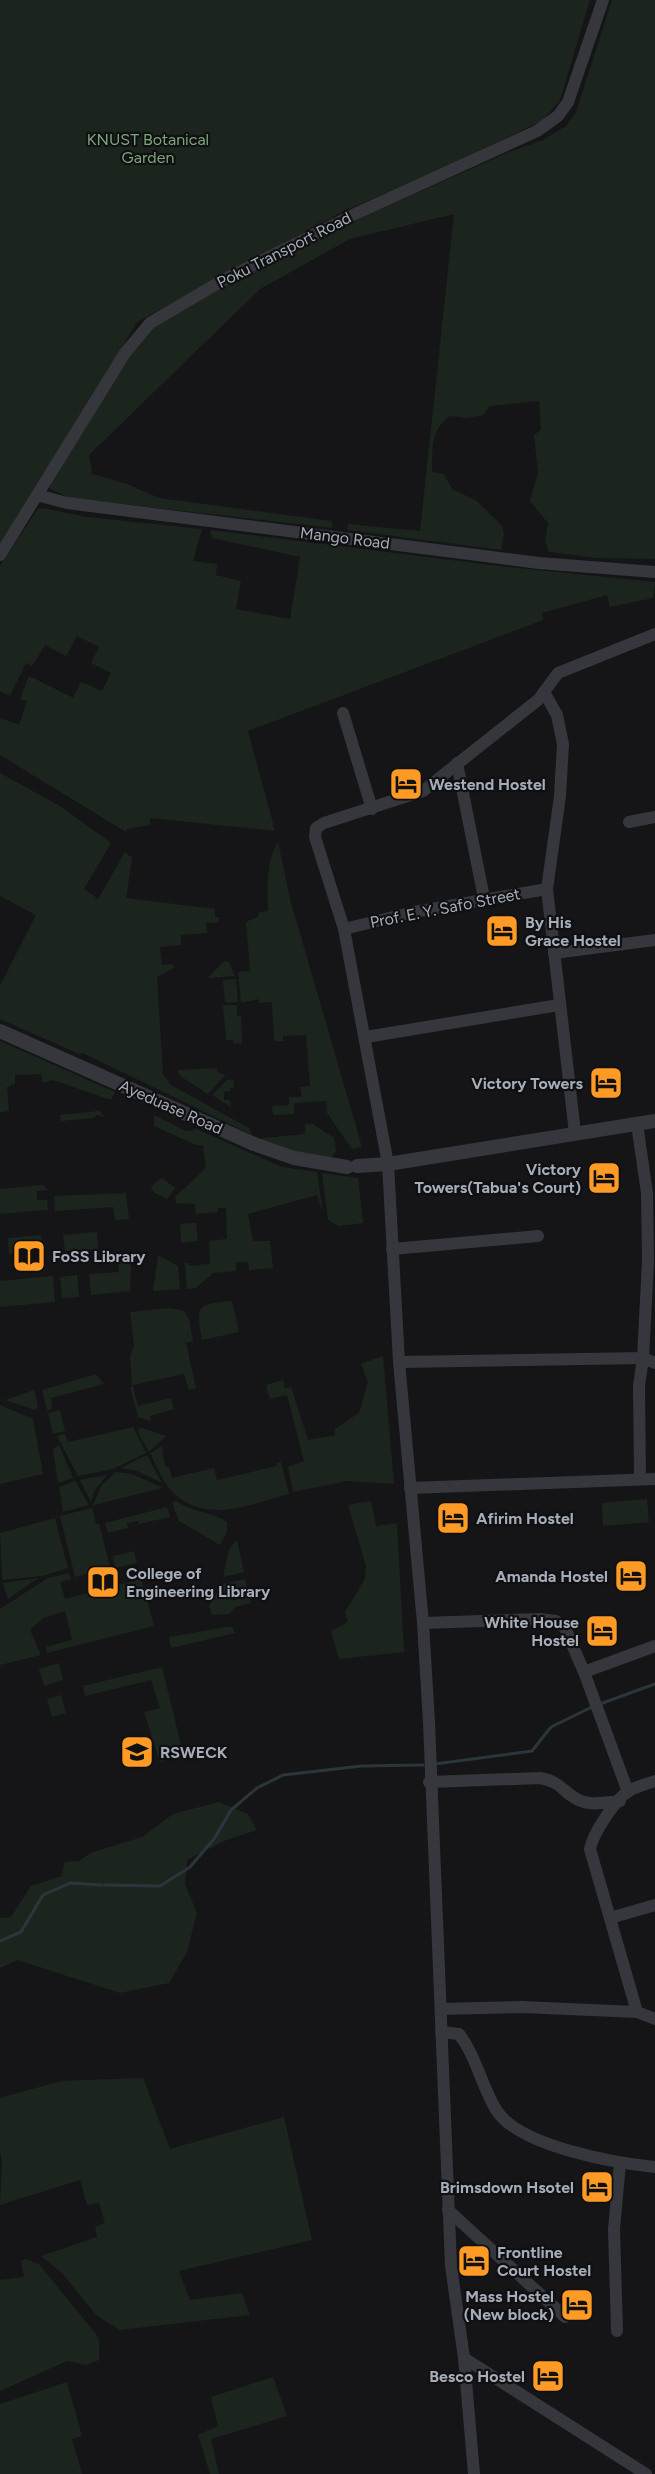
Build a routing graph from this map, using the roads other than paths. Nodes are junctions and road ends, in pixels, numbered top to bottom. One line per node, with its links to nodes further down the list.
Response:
1 (603, 0): 2 (street, Poku Transport Road)
2 (36, 495): 3 (street, Poku Transport Road); 4 (street, Mango Road)
3 (0, 555)
4 (655, 572)
5 (655, 634): 6 (street)
6 (544, 692): 8 (street); 12 (street)
7 (343, 713): 9 (street)
8 (457, 763): 9 (street); 13 (street)
9 (372, 809): 14 (street)
10 (655, 817): 11 (street)
11 (629, 822)
12 (547, 889): 13 (street, Prof. E. Y. Safo Street); 16 (street)
13 (484, 898): 14 (street, Prof. E. Y. Safo Street)
14 (344, 928): 19 (street)
15 (655, 940): 16 (street)
16 (554, 953): 17 (street)
17 (559, 1005): 19 (street); 22 (street)
18 (0, 1030): 23 (street, Ayeduase Road)
19 (366, 1037): 23 (street)
20 (655, 1120): 21 (street, Ayeduase Road)
21 (637, 1124): 22 (street, Ayeduase Road); 26 (street)
22 (575, 1133): 23 (street, Ayeduase Road)
23 (388, 1164): 25 (street)
24 (538, 1236): 25 (street)
25 (392, 1249): 28 (street)
26 (652, 1260): 27 (street)
27 (649, 1360): 28 (street); 29 (street)
28 (399, 1362): 31 (street)
29 (640, 1479): 30 (street); 31 (street)
30 (655, 1479)
31 (410, 1488): 32 (street)
32 (423, 1623): 34 (street); 36 (street)
33 (655, 1646): 34 (street)
34 (584, 1672): 37 (street)
35 (655, 1781): 37 (street)
36 (429, 1782): 37 (street); 40 (street)
37 (624, 1796): 39 (street)
38 (655, 1905): 39 (street)
39 (610, 1918): 41 (street)
40 (441, 2008): 41 (street); 43 (street)
41 (637, 2012): 42 (street)
42 (655, 2019)
43 (441, 2032): 44 (street); 46 (street)
44 (620, 2163): 45 (street); 48 (street)
45 (655, 2167)
46 (448, 2210): 47 (street); 49 (street)
47 (565, 2317)
48 (616, 2331)
49 (464, 2358): 50 (street); 51 (street)
50 (474, 2474)
51 (646, 2474)

